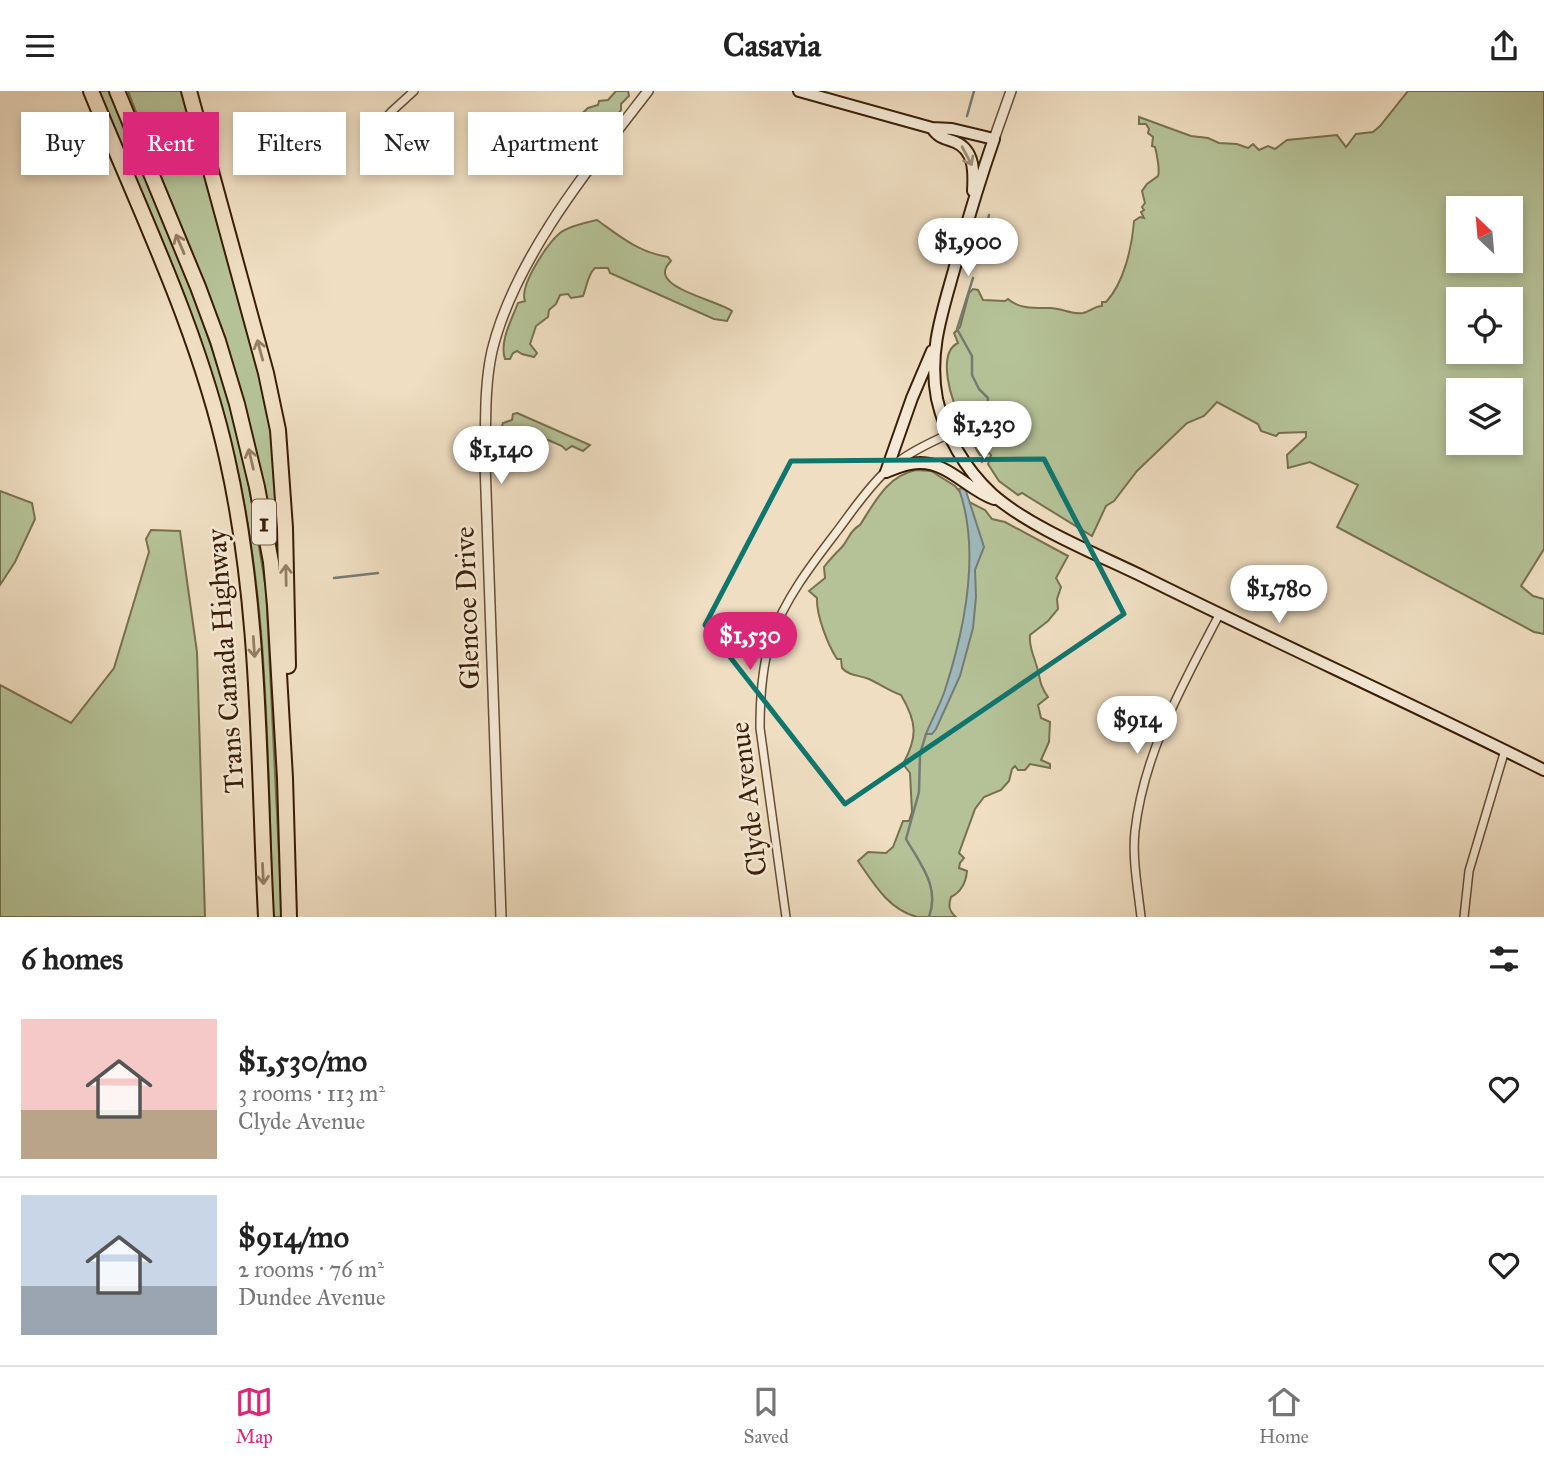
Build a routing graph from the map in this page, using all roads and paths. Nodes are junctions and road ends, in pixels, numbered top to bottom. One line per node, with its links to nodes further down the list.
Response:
1 (88, 91): 20 (highway, Trans Canada Highway / 1, one-way to 20)
2 (117, 91): 19 (highway, Trans Canada Highway / 1, one-way to 2)
3 (189, 91): 19 (highway, one-way to 3)
4 (414, 91): 8 (street)
5 (648, 91): 21 (street, Glencoe Drive)
6 (799, 91): 9 (main road)
7 (1011, 91): 10 (street)
8 (390, 112)
9 (932, 128): 10 (main road); 11 (main road, one-way to 11)
10 (994, 139): 11 (main road)
11 (972, 203): 12 (main road)
12 (934, 346): 13 (main road); 14 (main road)
13 (949, 434): 14 (street, Clyde Avenue); 15 (main road)
14 (886, 472): 15 (main road); 22 (street, Clyde Avenue)
15 (1001, 501): 16 (main road)
16 (1219, 615): 17 (main road); 23 (street)
17 (1504, 750): 18 (main road); 24 (street)
18 (1544, 770)
19 (289, 915)
20 (265, 917)
21 (501, 917)
22 (786, 917)
23 (1141, 917)
24 (1464, 917)

